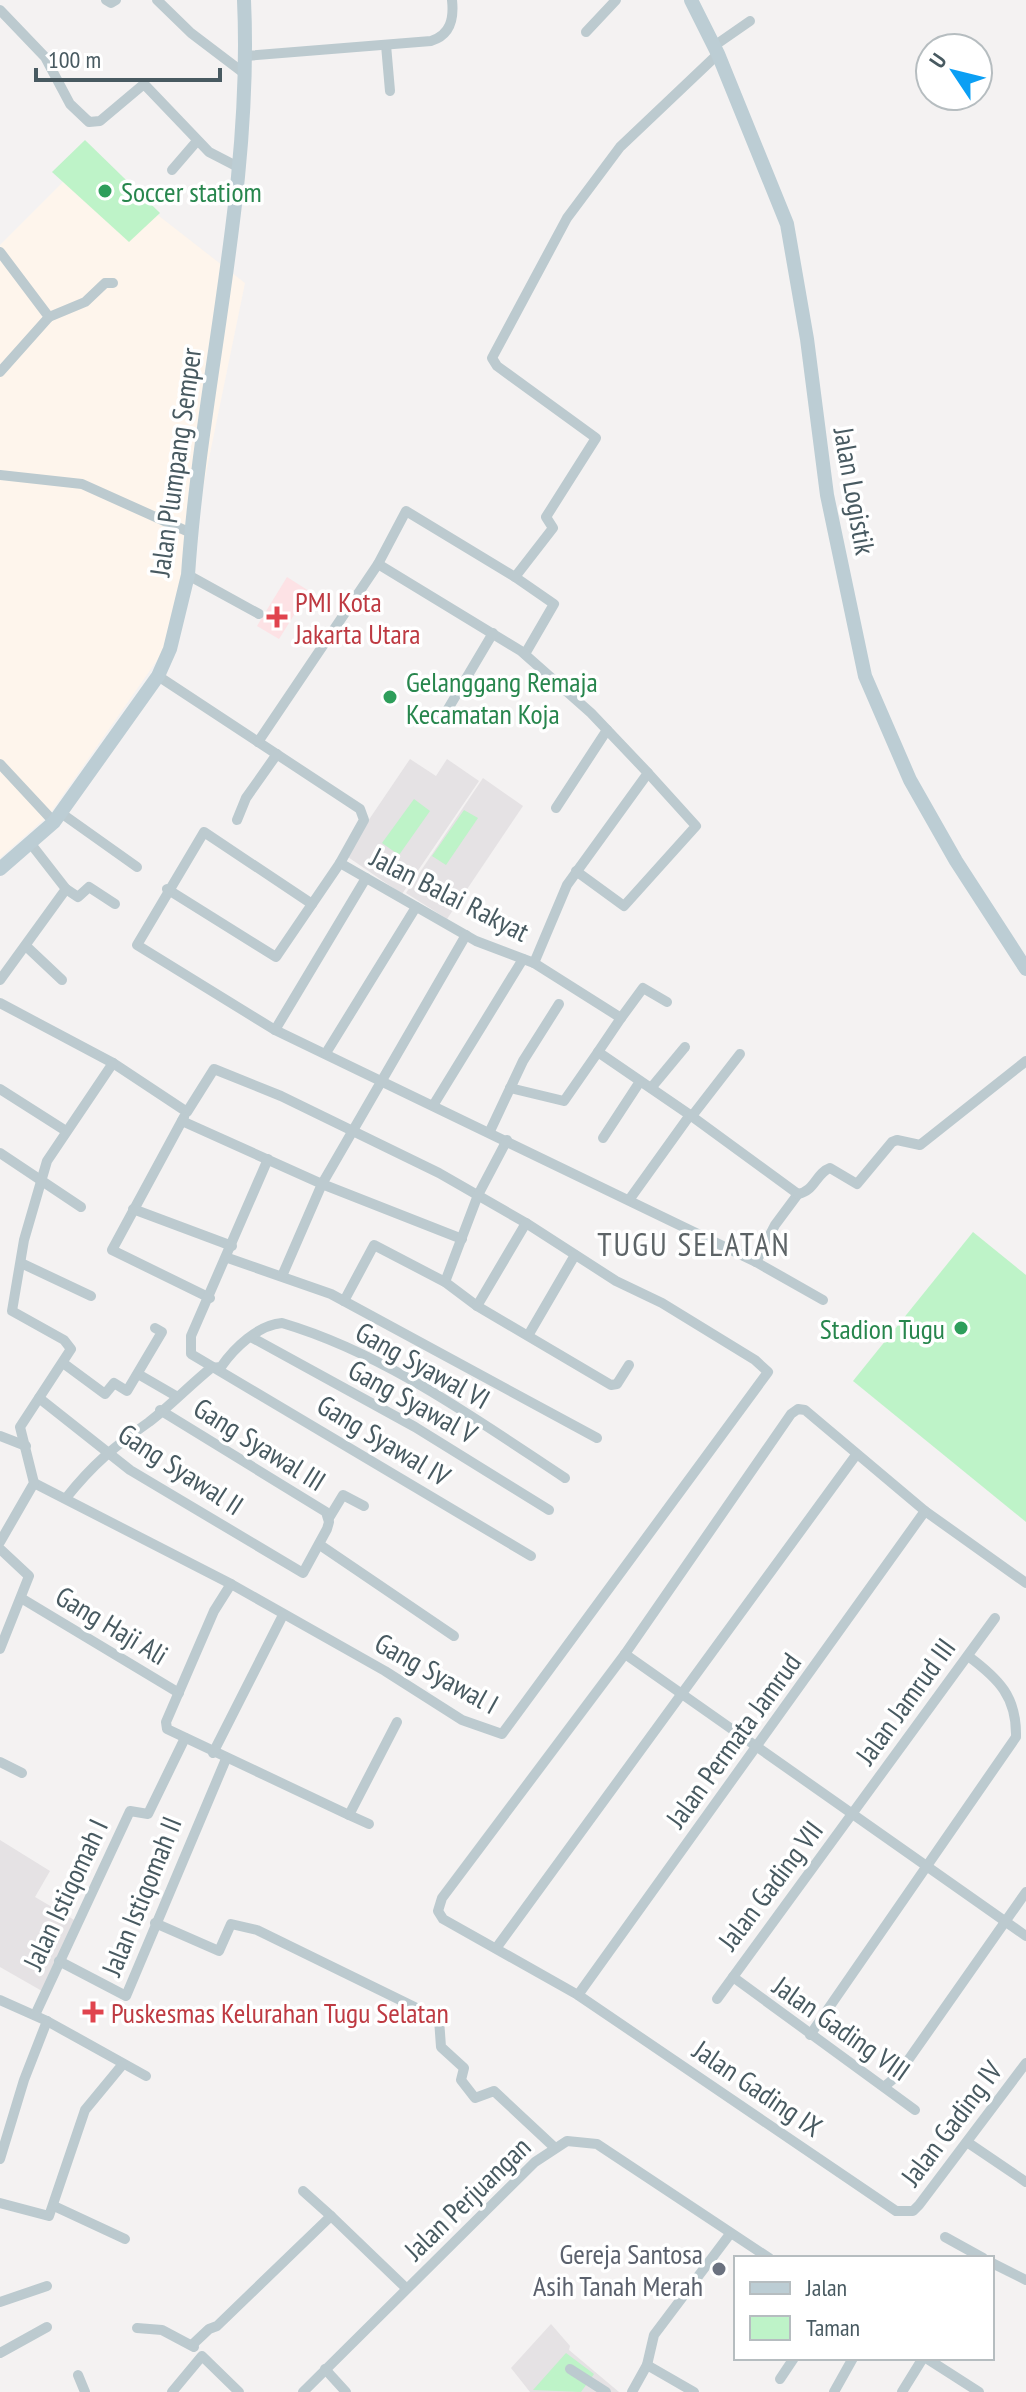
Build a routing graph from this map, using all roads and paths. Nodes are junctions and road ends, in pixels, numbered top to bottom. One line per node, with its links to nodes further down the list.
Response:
1 (106, 0): 2 (street)
2 (116, 0)
3 (157, 0): 14 (street)
4 (244, 0): 13 (main road, Jalan Plumpang Semper)
5 (452, 0): 11 (street)
6 (616, 0): 10 (street)
7 (691, 0): 12 (main road, Jalan Logistik)
8 (0, 10): 16 (street)
9 (750, 21): 12 (street)
10 (586, 32)
11 (386, 45): 13 (street); 15 (street)
12 (716, 50): 27 (street); 55 (main road, Jalan Logistik)
13 (246, 56): 14 (main road, Jalan Plumpang Semper)
14 (245, 74): 17 (main road, Jalan Plumpang Semper)
15 (390, 91)
16 (197, 141): 17 (street); 18 (street)
17 (240, 168): 24 (main road, Jalan Plumpang Semper)
18 (172, 170)
19 (0, 252): 21 (street)
20 (113, 283): 21 (street)
21 (49, 317): 22 (street)
22 (0, 372)
23 (0, 475): 24 (street)
24 (191, 533): 26 (main road, Jalan Plumpang Semper)
25 (378, 564): 27 (street); 29 (street); 34 (street)
26 (188, 575): 28 (street); 31 (main road, Jalan Plumpang Semper)
27 (517, 577): 30 (street)
28 (259, 614)
29 (493, 633): 30 (street); 32 (street)
30 (525, 654): 33 (street)
31 (158, 676): 34 (street, Jalan Balai Rakyat); 39 (main road, Jalan Plumpang Semper)
32 (442, 719)
33 (607, 730): 37 (street); 38 (street)
34 (258, 742): 35 (street, Jalan Balai Rakyat)
35 (277, 754): 40 (street); 42 (street, Jalan Balai Rakyat)
36 (0, 764): 39 (street)
37 (648, 773): 45 (street, Jalan Balai Rakyat); 45 (street)
38 (556, 808)
39 (58, 818): 41 (main road, Jalan Plumpang Semper); 43 (street)
40 (237, 820)
41 (31, 844): 44 (main road, Jalan Plumpang Semper); 47 (street)
42 (340, 863): 46 (street, Jalan Balai Rakyat); 50 (street)
43 (137, 867)
44 (0, 869)
45 (576, 871): 54 (street, Jalan Balai Rakyat)
46 (366, 878): 51 (street, Jalan Balai Rakyat); 62 (street)
47 (66, 889): 49 (street); 53 (street)
48 (167, 889): 50 (street); 50 (street); 62 (street)
49 (115, 904)
50 (312, 904)
51 (416, 907): 52 (street, Jalan Balai Rakyat); 65 (street)
52 (466, 935): 54 (street, Jalan Balai Rakyat); 69 (street)
53 (27, 947): 56 (street); 57 (street)
54 (529, 961): 61 (street); 74 (street)
55 (1026, 969)
56 (0, 980)
57 (62, 980)
58 (667, 1002): 61 (street)
59 (0, 1003): 68 (street)
60 (559, 1004): 71 (street)
61 (621, 1018): 64 (street)
62 (275, 1030): 65 (street)
63 (685, 1047): 72 (street)
64 (598, 1052): 70 (street); 71 (street)
65 (326, 1053): 69 (street)
66 (740, 1054): 75 (street)
67 (1026, 1061): 86 (street)
68 (113, 1063): 76 (street); 77 (street)
69 (382, 1081): 74 (street); 78 (street)
70 (639, 1083): 72 (street); 80 (street)
71 (510, 1088): 79 (street)
72 (651, 1088): 75 (street)
73 (0, 1089): 77 (street)
74 (434, 1104): 79 (street)
75 (691, 1115): 86 (street); 88 (street)
76 (185, 1116): 78 (street); 83 (street); 90 (street)
77 (66, 1131): 84 (street)
78 (353, 1131): 85 (street); 87 (street)
79 (490, 1131): 81 (street)
80 (603, 1138)
81 (507, 1140): 87 (street); 88 (street)
82 (0, 1153): 84 (street)
83 (268, 1159): 85 (street); 93 (street)
84 (41, 1177): 89 (street); 97 (street)
85 (322, 1184): 92 (street); 98 (street)
86 (798, 1194): 96 (street)
87 (478, 1195): 91 (street); 92 (street)
88 (629, 1200): 96 (street)
89 (81, 1207)
90 (133, 1209): 93 (street); 101 (street)
91 (526, 1223): 94 (street); 104 (street)
92 (462, 1239): 99 (street)
93 (232, 1246): 95 (street)
94 (575, 1255): 108 (street); 136 (street, Gang Syawal I)
95 (228, 1258): 98 (street); 101 (street)
96 (756, 1262): 102 (street)
97 (21, 1263): 100 (street); 105 (street)
98 (282, 1276): 103 (street)
99 (445, 1282): 103 (street); 104 (street)
100 (91, 1296)
101 (210, 1298): 112 (street)
102 (823, 1300)
103 (344, 1301): 118 (street)
104 (477, 1306): 108 (street)
105 (12, 1311): 106 (street); 110 (street)
106 (0, 1312)
107 (155, 1328): 113 (street)
108 (529, 1334): 111 (street)
109 (251, 1337): 112 (street); 122 (street, Gang Syawal VI); 126 (street, Gang Syawal V)
110 (63, 1363): 113 (street); 115 (street)
111 (629, 1365)
112 (211, 1368): 114 (street); 132 (street, Gang Syawal IV)
113 (138, 1374): 114 (street)
114 (176, 1396): 116 (street)
115 (39, 1398): 119 (street); 120 (street, Gang Syawal II)
116 (160, 1410): 120 (street); 128 (street, Gang Syawal III)
117 (0, 1436): 119 (street)
118 (597, 1438)
119 (26, 1446): 123 (street)
120 (107, 1451): 124 (street); 130 (street, Gang Syawal II)
121 (856, 1455): 127 (street); 141 (street); 144 (street)
122 (565, 1478)
123 (34, 1483): 124 (street, Gang Syawal I); 129 (street)
124 (66, 1498): 134 (street, Gang Syawal I)
125 (364, 1506): 128 (street)
126 (549, 1510)
127 (925, 1511): 133 (street); 147 (street, Jalan Permata Jamrud)
128 (329, 1520): 130 (street)
129 (0, 1542)
130 (320, 1545): 139 (street)
131 (0, 1549): 135 (street)
132 (531, 1556)
133 (1026, 1583)
134 (231, 1584): 136 (street, Gang Syawal I); 143 (street)
135 (21, 1598): 138 (street); 143 (street, Gang Haji Ali)
136 (283, 1615): 148 (street)
137 (995, 1618): 142 (street, Jalan Jamrud III)
138 (3, 1635): 140 (street)
139 (454, 1636)
140 (0, 1649)
141 (625, 1654): 144 (street); 160 (street, Jalan Gading IX)
142 (968, 1656): 152 (street, Jalan Jamrud III); 155 (street)
143 (179, 1693): 146 (street)
144 (683, 1695): 147 (street); 160 (street)
145 (397, 1722): 153 (street)
146 (185, 1738): 148 (street); 161 (street, Jalan Istiqomah I)
147 (760, 1746): 152 (street); 163 (street, Jalan Permata Jamrud)
148 (213, 1753): 149 (street)
149 (226, 1759): 153 (street); 158 (street, Jalan Istiqomah II)
150 (0, 1762): 151 (street)
151 (22, 1773)
152 (854, 1813): 155 (street); 162 (street, Jalan Gading VII)
153 (349, 1815): 154 (street)
154 (369, 1824)
155 (929, 1868): 157 (street); 168 (street)
156 (1026, 1892): 157 (street)
157 (1006, 1922): 159 (street); 172 (street)
158 (155, 1923): 161 (street, Jalan Istiqomah II); 175 (street)
159 (1026, 1936)
160 (497, 1947): 163 (street, Jalan Gading IX)
161 (59, 1961): 166 (street, Jalan Istiqomah I)
162 (737, 1981): 164 (street, Jalan Gading VII); 168 (street, Jalan Gading VIII)
163 (578, 1995): 181 (street, Jalan Gading IX)
164 (717, 1999)
165 (0, 2000): 166 (street)
166 (35, 2015): 167 (street)
167 (47, 2021): 170 (street); 176 (street)
168 (810, 2035): 172 (street, Jalan Gading VIII)
169 (1026, 2063): 174 (street, Jalan Gading IV)
170 (123, 2064): 171 (street); 180 (street)
171 (146, 2076)
172 (885, 2086): 173 (street, Jalan Gading VIII)
173 (915, 2110)
174 (967, 2142): 177 (street); 181 (street, Jalan Gading IV)
175 (554, 2147): 183 (street, Jalan Perjuangan); 191 (street, Jalan Perjuangan)
176 (0, 2159)
177 (1026, 2182)
178 (303, 2191): 182 (street)
179 (0, 2203): 180 (street)
180 (54, 2206): 185 (street)
181 (913, 2211)
182 (331, 2216): 191 (street); 195 (street)
183 (730, 2234): 186 (street, Jalan Perjuangan); 202 (street)
184 (945, 2237): 187 (street)
185 (125, 2239)
186 (766, 2256)
187 (979, 2256)
188 (994, 2264): 189 (street)
189 (1026, 2280)
190 (47, 2286): 192 (street)
191 (406, 2288): 203 (street, Jalan Perjuangan)
192 (0, 2302)
193 (47, 2327): 196 (street)
194 (137, 2328): 195 (street)
195 (192, 2345): 197 (street)
196 (0, 2353)
197 (202, 2356): 208 (street); 209 (street)
198 (793, 2360): 206 (street)
199 (852, 2360): 215 (street)
200 (923, 2360): 216 (street)
201 (927, 2360): 217 (street)
202 (647, 2365): 213 (street); 214 (street)
203 (325, 2369): 210 (street, Jalan Perjuangan); 211 (street)
204 (570, 2369): 212 (street)
205 (78, 2375): 207 (street)
206 (780, 2379)
207 (85, 2392)
208 (172, 2392)
209 (239, 2392)
210 (303, 2392)
211 (346, 2392)
212 (606, 2392)
213 (632, 2392)
214 (694, 2392)
215 (834, 2392)
216 (902, 2392)
217 (979, 2392)

